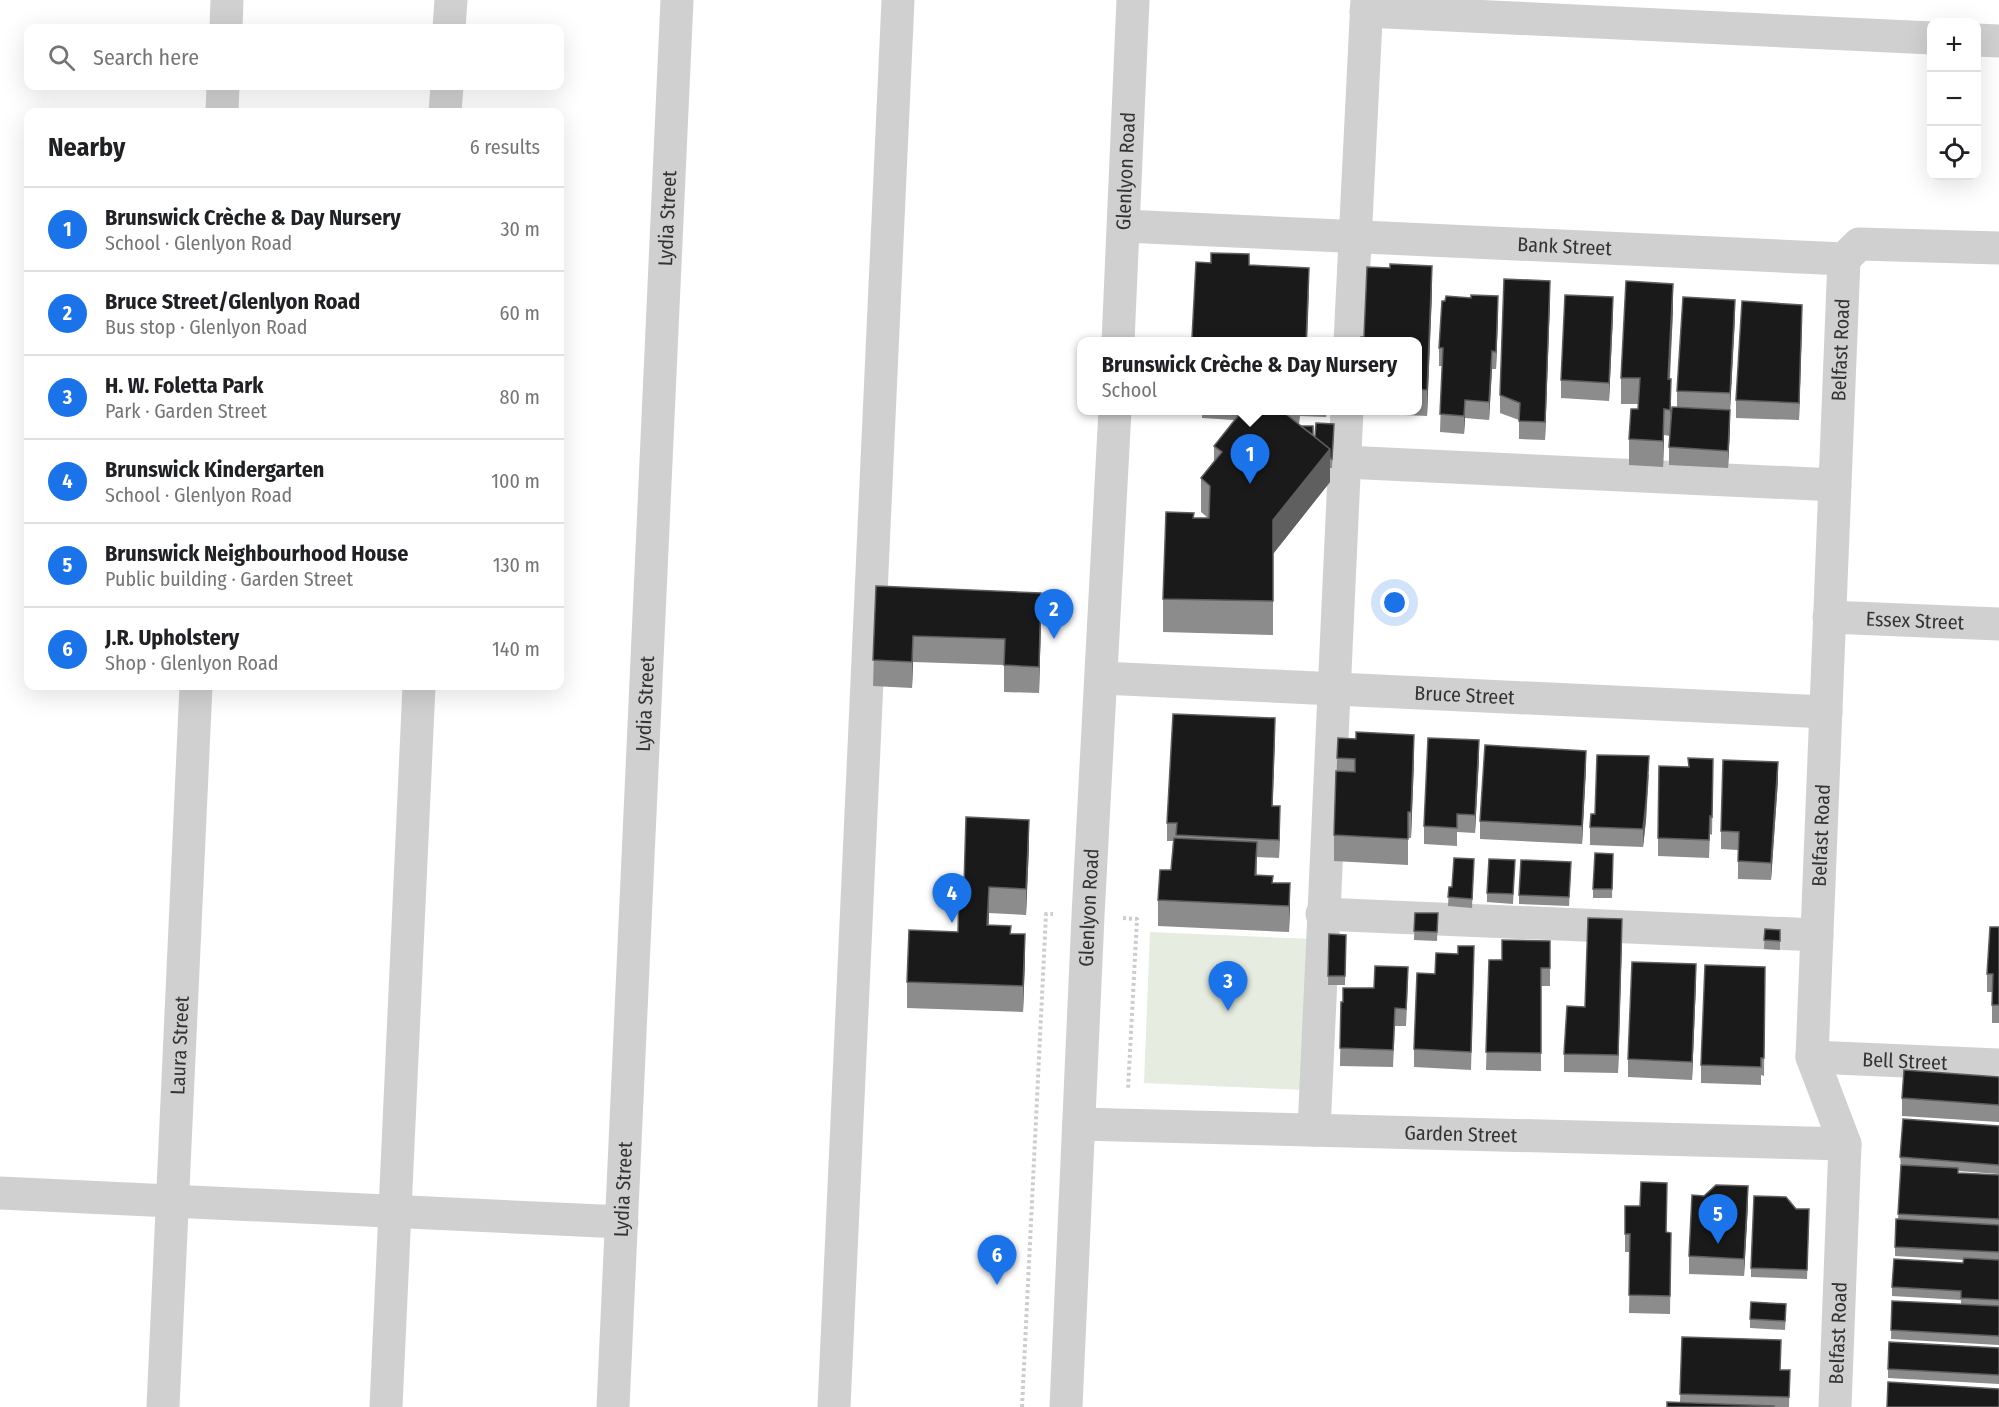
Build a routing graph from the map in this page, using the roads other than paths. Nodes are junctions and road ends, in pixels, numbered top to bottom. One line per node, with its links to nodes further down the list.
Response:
1 (227, 0): 7 (street)
2 (451, 0): 8 (street)
3 (677, 0): 43 (street, Lydia Street)
4 (898, 0): 47 (street)
5 (1133, 0): 16 (street, Glenlyon Road)
6 (1367, 6): 9 (street); 17 (street)
7 (226, 24)
8 (449, 24)
9 (1927, 38)
10 (1981, 40): 11 (street)
11 (1999, 41)
12 (223, 90): 14 (street)
13 (447, 90): 15 (street)
14 (222, 108)
15 (445, 108)
16 (1124, 226): 17 (street, Bank Street); 20 (street, Glenlyon Road)
17 (1355, 237): 19 (street, Bank Street); 21 (street)
18 (1999, 248): 19 (street)
19 (1844, 259): 25 (street, Belfast Road)
20 (1118, 337)
21 (1350, 337)
22 (1115, 415): 28 (street, Glenlyon Road)
23 (1347, 415): 24 (street)
24 (1344, 462): 25 (street); 29 (street)
25 (1835, 485): 26 (street, Belfast Road)
26 (1829, 617): 27 (street, Essex Street); 32 (street, Belfast Road)
27 (1999, 624)
28 (1102, 678): 29 (street, Bruce Street); 37 (street, Glenlyon Road)
29 (1334, 689): 32 (street, Bruce Street); 33 (street)
30 (196, 690): 41 (street, Laura Street)
31 (419, 690): 42 (street)
32 (1826, 711): 34 (street, Belfast Road)
33 (1322, 914): 34 (street); 38 (street)
34 (1817, 935): 35 (street, Belfast Road)
35 (1812, 1057): 36 (street, Bell Street); 39 (street, Belfast Road)
36 (1999, 1065)
37 (1079, 1124): 38 (street, Garden Street); 48 (street, Glenlyon Road)
38 (1314, 1130): 39 (street, Garden Street)
39 (1845, 1144): 49 (street, Belfast Road)
40 (0, 1193): 41 (street)
41 (172, 1201): 42 (street); 44 (street, Laura Street)
42 (395, 1212): 43 (street); 45 (street)
43 (622, 1222): 46 (street, Lydia Street)
44 (163, 1407)
45 (386, 1407)
46 (613, 1407)
47 (834, 1407)
48 (1066, 1407)
49 (1835, 1407)

